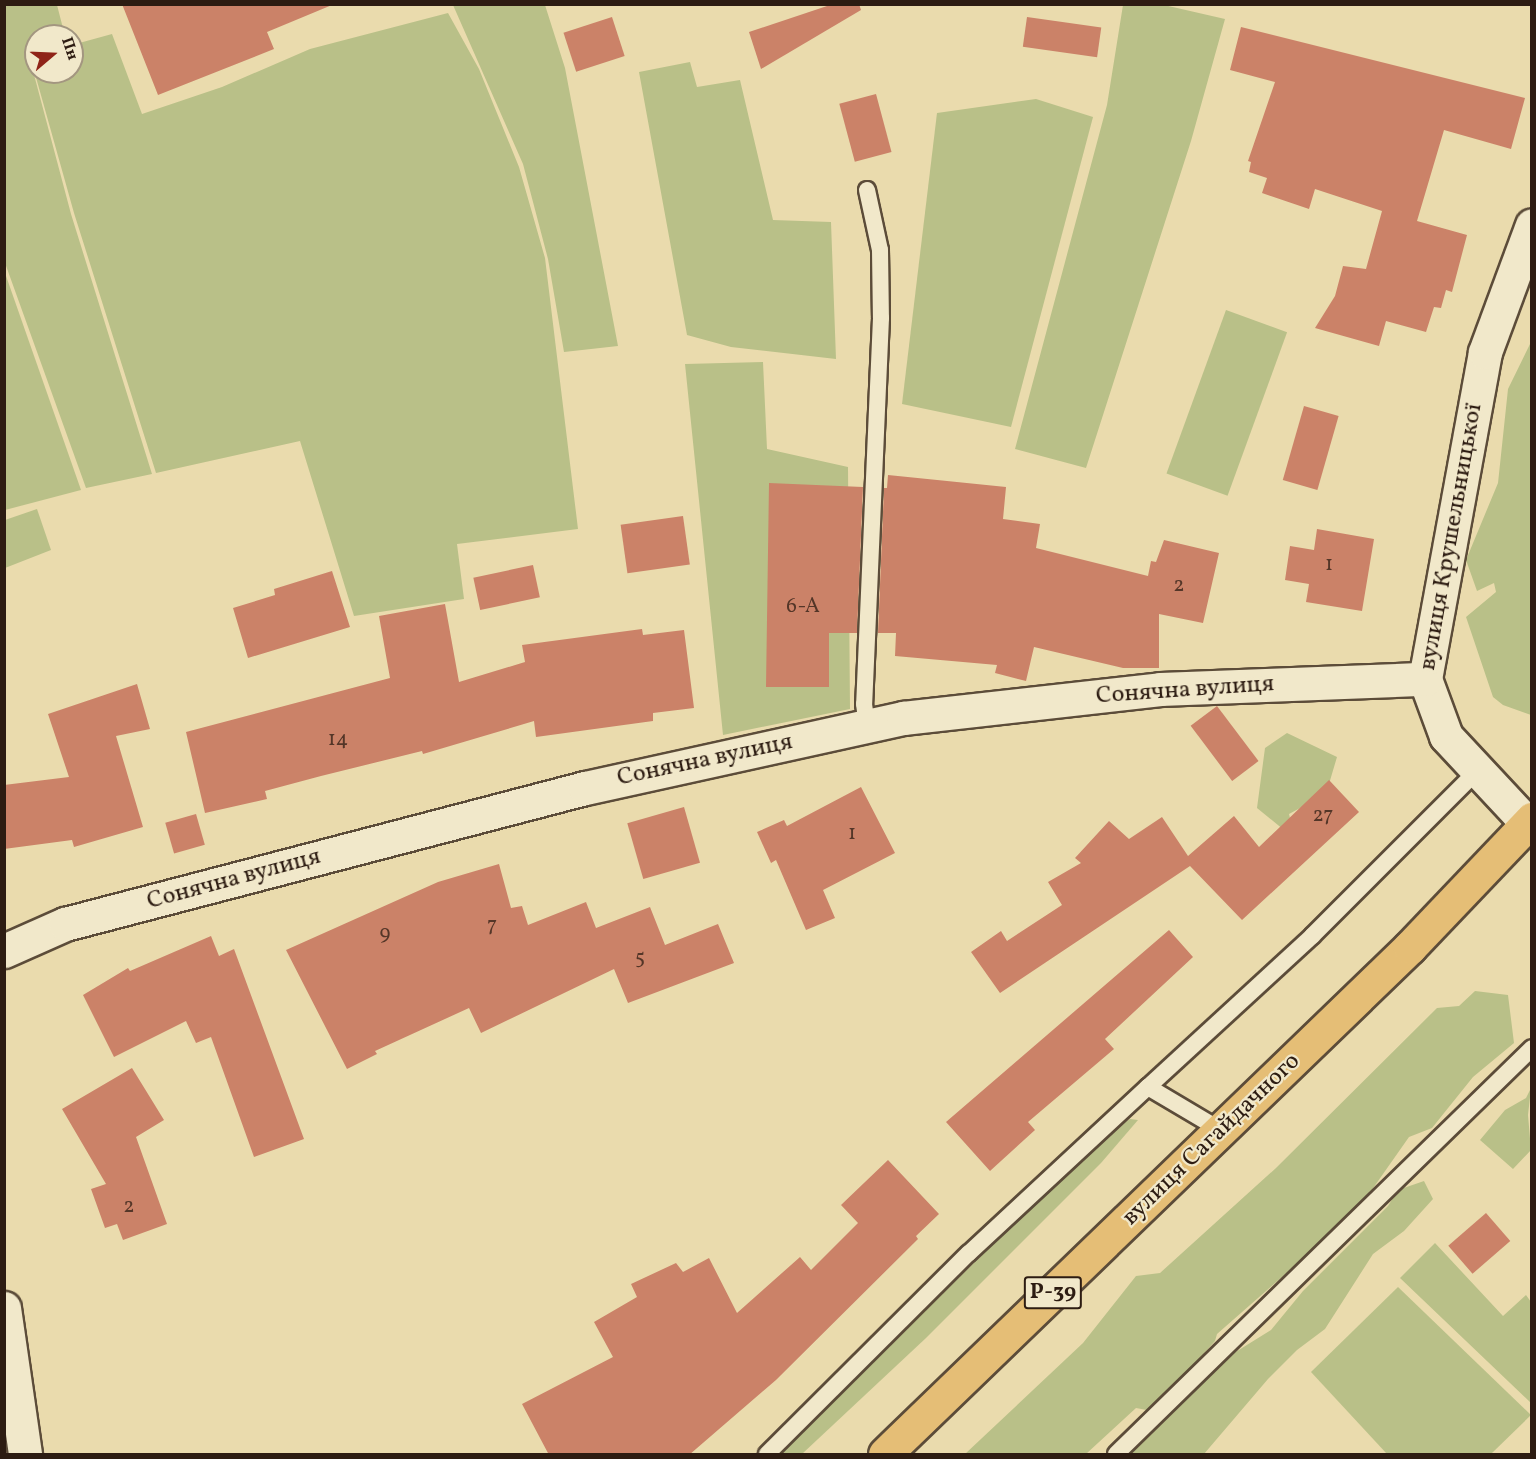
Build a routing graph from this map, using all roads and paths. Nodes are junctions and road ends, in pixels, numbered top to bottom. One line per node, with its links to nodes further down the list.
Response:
1 (867, 190): 4 (lane)
2 (1532, 225): 3 (street, вулиця Крушельницької)
3 (1425, 679): 4 (street, Сонячна вулиця); 5 (street, вулиця Крушельницької)
4 (867, 726): 7 (street, Сонячна вулиця)
5 (1478, 770): 6 (street, вулиця Крушельницької); 9 (lane)
6 (1529, 821): 10 (main road, вулиця Сагайдачного / Р-39)
7 (4, 951)
8 (1532, 1048): 16 (lane)
9 (1148, 1087): 10 (lane); 14 (lane)
10 (1222, 1131): 15 (main road, вулиця Сагайдачного / Р-39)
11 (4, 1308): 12 (street)
12 (10, 1393): 13 (street)
13 (25, 1455)
14 (767, 1455)
15 (885, 1455)
16 (1116, 1455)

